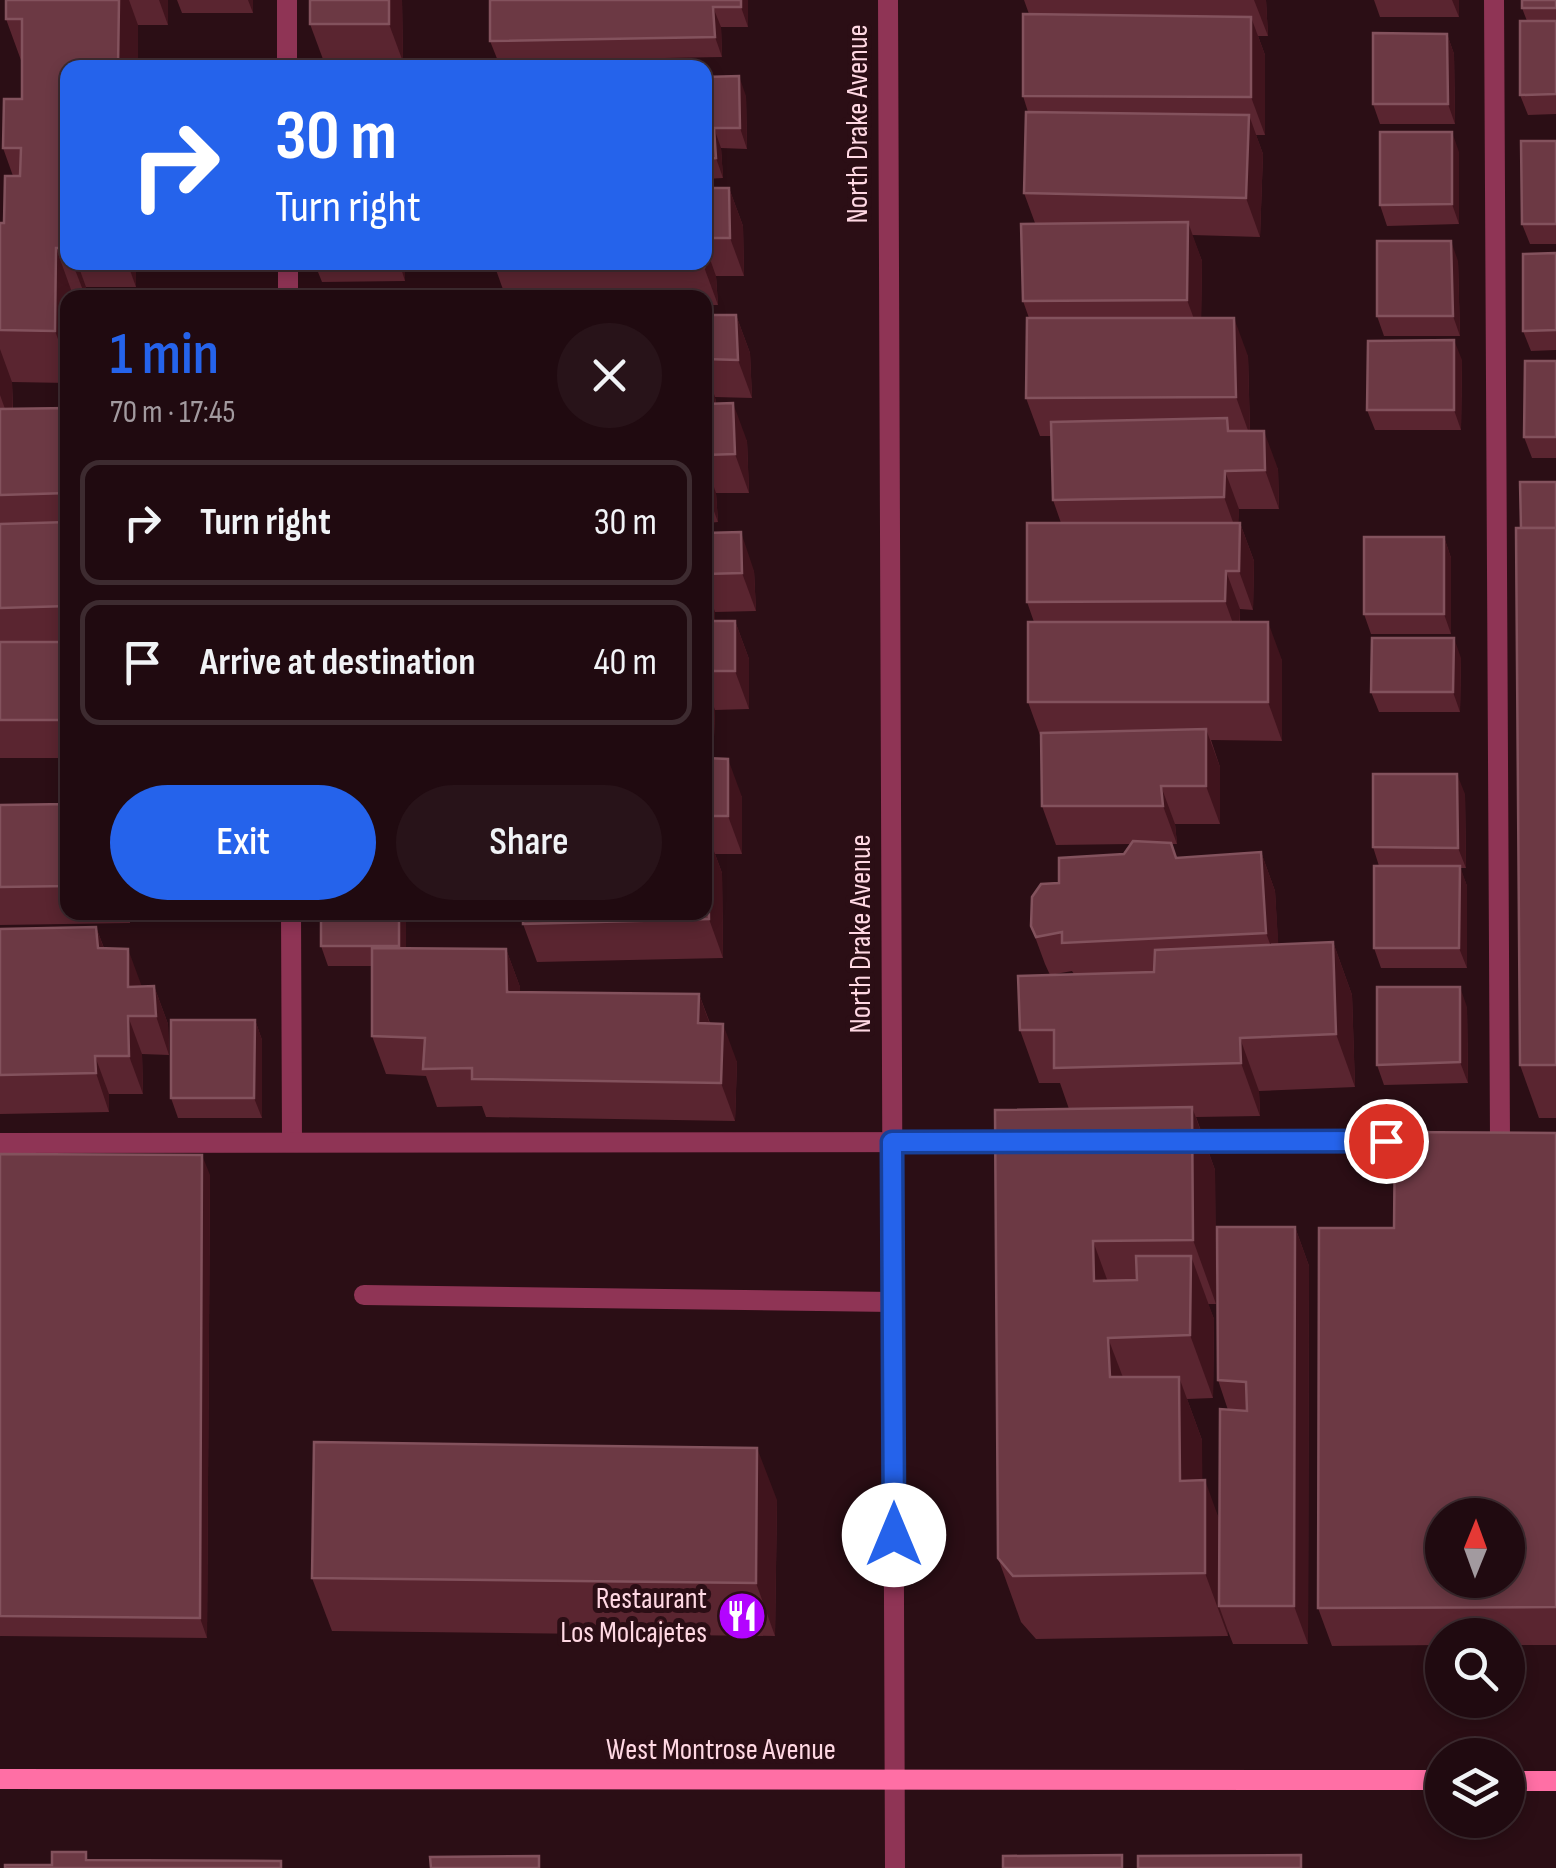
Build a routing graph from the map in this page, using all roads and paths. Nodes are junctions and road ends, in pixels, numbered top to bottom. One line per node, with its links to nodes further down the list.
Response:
1 (287, 0): 4 (street)
2 (888, 0): 9 (street, North Drake Avenue)
3 (1494, 0): 7 (street)
4 (287, 60)
5 (291, 920): 8 (street)
6 (1440, 1141): 11 (street)
7 (1500, 1141)
8 (292, 1142): 9 (street); 12 (street)
9 (892, 1142): 10 (street); 14 (street, North Drake Avenue)
10 (1043, 1142)
11 (1162, 1142)
12 (0, 1143)
13 (364, 1295): 14 (street)
14 (893, 1302): 16 (street, North Drake Avenue)
15 (0, 1779): 16 (main road, West Montrose Avenue)
16 (895, 1780): 17 (main road, West Montrose Avenue); 20 (street, North Drake Avenue)
17 (1425, 1780)
18 (1525, 1780): 19 (main road)
19 (1556, 1780)
20 (895, 1868)

